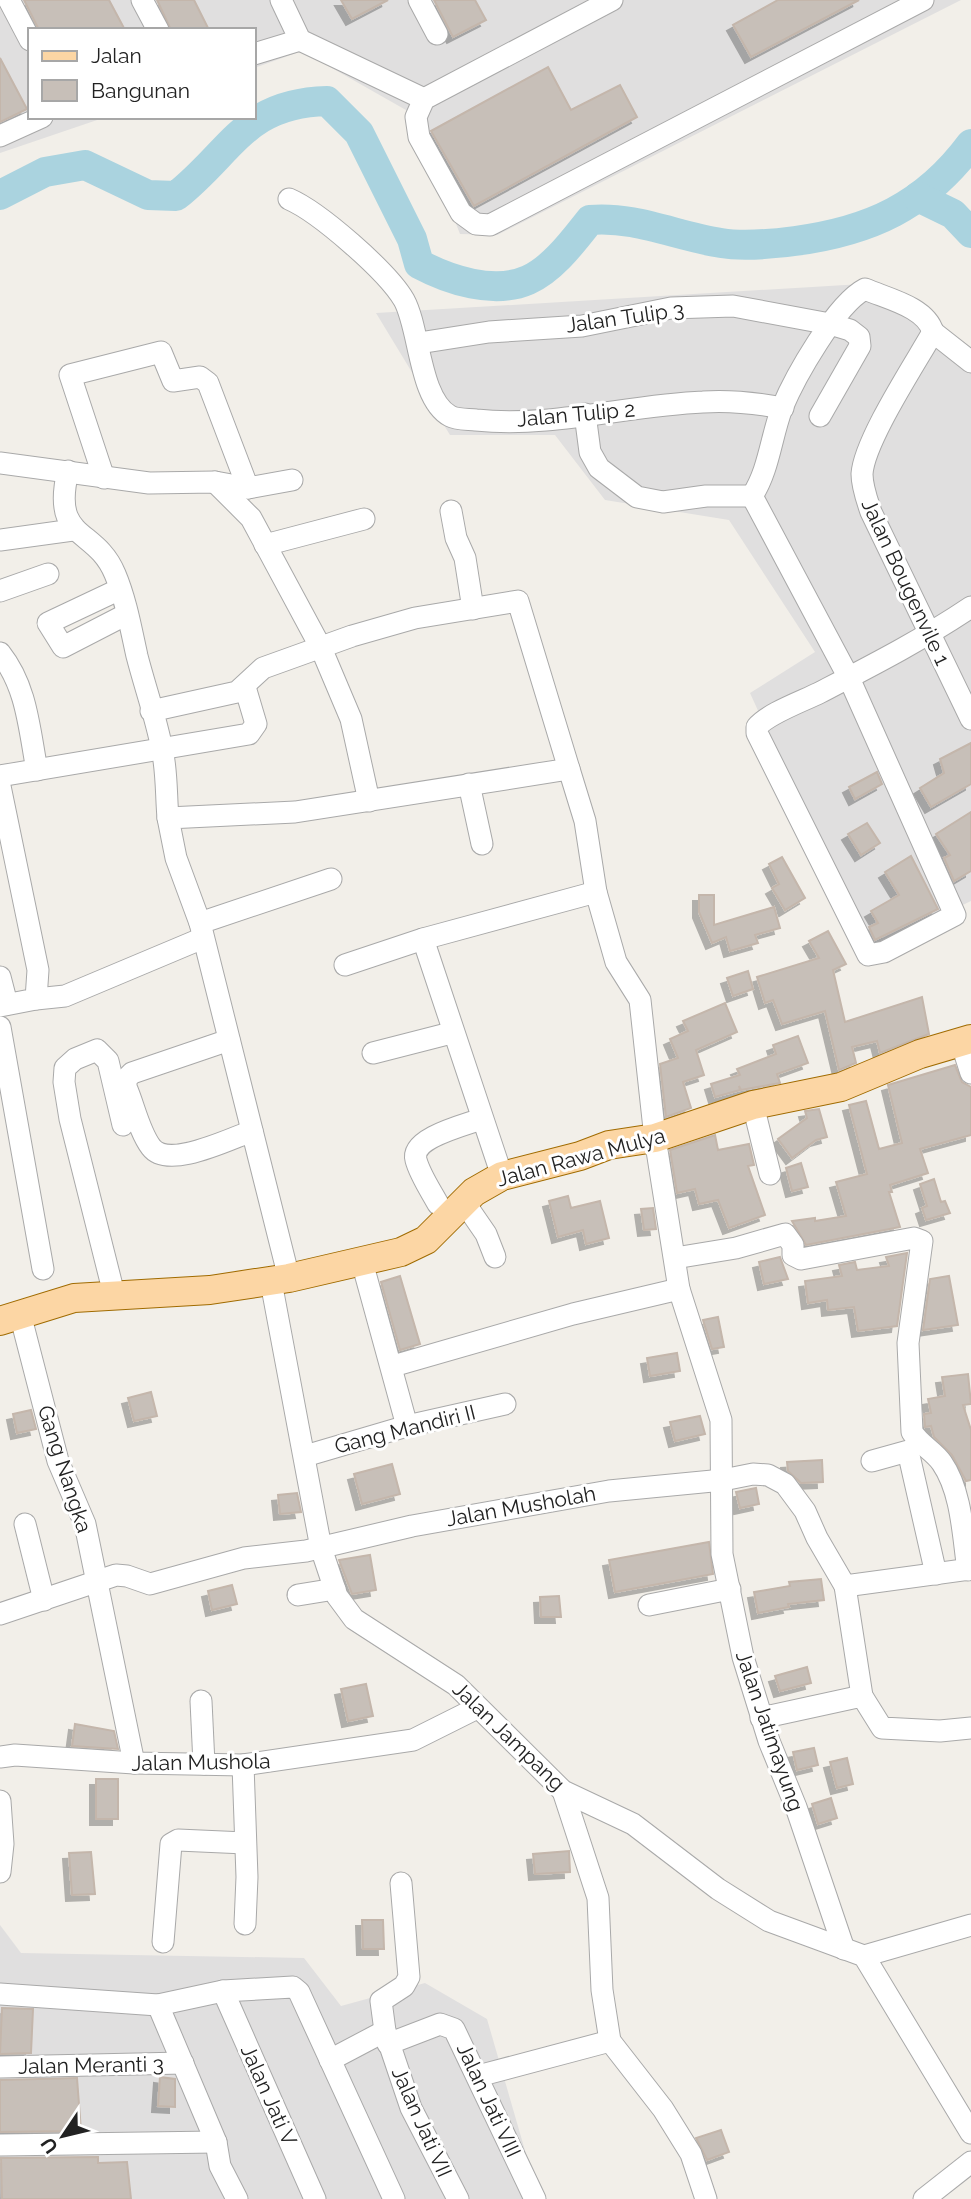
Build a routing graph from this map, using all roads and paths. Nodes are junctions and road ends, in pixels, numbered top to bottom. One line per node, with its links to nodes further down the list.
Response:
1 (9, 0): 9 (street)
2 (142, 0): 7 (street)
3 (281, 0): 10 (street)
4 (419, 0): 8 (street)
5 (612, 0): 12 (street)
6 (923, 0): 12 (street)
7 (157, 28)
8 (437, 34)
9 (28, 36)
10 (300, 40): 11 (street); 12 (street)
11 (256, 53)
12 (424, 99)
13 (38, 119): 14 (street)
14 (0, 136)
15 (289, 200): 18 (street)
16 (830, 324): 17 (street); 18 (street, Jalan Tulip 3); 20 (street); 22 (street, Jalan Tulip 3)
17 (933, 332): 19 (street); 41 (street, Jalan Bougenvile 1)
18 (419, 344): 21 (street, Jalan Tulip 2)
19 (971, 362)
20 (783, 408): 21 (street, Jalan Tulip 2); 29 (street)
21 (585, 414): 29 (street)
22 (820, 416)
23 (0, 463): 24 (street)
24 (68, 471): 25 (street); 32 (street)
25 (104, 478): 27 (street); 28 (street)
26 (292, 480): 28 (street)
27 (215, 482): 28 (street); 34 (street)
28 (248, 488)
29 (752, 496): 44 (street)
30 (451, 511): 39 (street)
31 (364, 519): 34 (street)
32 (73, 530): 33 (street); 36 (street, Jalan Jampang)
33 (0, 540)
34 (265, 545): 42 (street)
35 (48, 574): 37 (street)
36 (120, 589): 40 (street, Jalan Jampang); 40 (street)
37 (0, 591)
38 (971, 607): 41 (street)
39 (473, 609): 42 (street); 49 (street, Jalan Jatimayung)
40 (127, 614): 46 (street, Jalan Jampang)
41 (929, 635): 44 (street); 47 (street, Jalan Bougenvile 1)
42 (321, 648): 45 (street); 54 (street)
43 (0, 653): 50 (street)
44 (849, 678): 59 (street); 59 (street)
45 (245, 687): 46 (street); 48 (street)
46 (151, 711): 48 (street, Jalan Jampang)
47 (971, 719)
48 (163, 749): 50 (street); 55 (street, Jalan Jampang)
49 (569, 769): 52 (street); 58 (street, Jalan Jatimayung)
50 (37, 770): 51 (street)
51 (0, 776)
52 (469, 784): 54 (street); 56 (street)
53 (0, 786): 64 (street)
54 (369, 801): 55 (street)
55 (167, 818): 60 (street, Jalan Jampang)
56 (482, 844)
57 (331, 879): 60 (street)
58 (596, 892): 61 (street); 76 (street, Jalan Jatimayung)
59 (963, 911)
60 (201, 931): 64 (street); 68 (street, Jalan Jampang)
61 (423, 939): 62 (street); 67 (street)
62 (345, 965)
63 (0, 977): 65 (street)
64 (36, 999): 65 (street)
65 (4, 1005)
66 (0, 1027): 83 (street)
67 (452, 1033): 70 (street); 73 (street)
68 (229, 1040): 75 (street, Jalan Jampang); 75 (street)
69 (966, 1042): 71 (street); 72 (main road, Jalan Rawa Mulya)
70 (373, 1053)
71 (971, 1073)
72 (753, 1105): 76 (main road, Jalan Rawa Mulya); 77 (street)
73 (481, 1119): 78 (street); 79 (street)
74 (123, 1125): 86 (street)
75 (252, 1131): 84 (street, Jalan Jampang)
76 (655, 1138): 78 (main road, Jalan Rawa Mulya); 81 (street, Jalan Jatimayung)
77 (770, 1174)
78 (502, 1176): 79 (main road, Jalan Rawa Mulya)
79 (451, 1203): 80 (street); 82 (main road, Jalan Rawa Mulya)
80 (495, 1257)
81 (675, 1258): 85 (street, Jalan Jatimayung); 96 (street)
82 (362, 1262): 84 (main road, Jalan Rawa Mulya); 88 (street)
83 (43, 1269)
84 (280, 1280): 86 (main road, Jalan Rawa Mulya); 91 (street, Jalan Jampang)
85 (679, 1289): 88 (street); 93 (street, Jalan Jatimayung)
86 (114, 1294): 87 (main road, Jalan Rawa Mulya)
87 (10, 1318): 98 (street, Gang Nangka)
88 (393, 1366): 90 (street)
89 (505, 1404): 90 (street, Gang Mandiri II)
90 (407, 1426): 91 (street, Gang Mandiri II)
91 (305, 1456): 95 (street, Jalan Jampang)
92 (872, 1461): 97 (street)
93 (723, 1480): 95 (street, Jalan Musholah); 99 (street, Jalan Musholah); 101 (street, Jalan Jatimayung)
94 (25, 1524): 103 (street)
95 (321, 1548): 98 (street, Jalan Musholah); 100 (street, Jalan Jampang)
96 (970, 1570): 97 (street)
97 (936, 1574): 99 (street)
98 (96, 1584): 103 (street, Jalan Musholah); 112 (street, Gang Nangka)
99 (845, 1587): 106 (street)
100 (335, 1589): 102 (street); 108 (street, Jalan Jampang)
101 (730, 1589): 104 (street); 109 (street, Jalan Jatimayung)
102 (298, 1595)
103 (44, 1600): 105 (street, Jalan Musholah)
104 (649, 1605)
105 (0, 1614)
106 (862, 1696): 109 (street); 110 (street)
107 (201, 1701): 113 (street)
108 (477, 1708): 114 (street, Jalan Mushola); 115 (street, Jalan Jampang)
109 (761, 1718): 123 (street, Jalan Jatimayung)
110 (971, 1728)
111 (0, 1758): 112 (street, Jalan Mushola)
112 (134, 1763): 113 (street, Jalan Mushola)
113 (204, 1765): 114 (street, Jalan Mushola)
114 (243, 1765): 117 (street)
115 (563, 1791): 123 (street, Jalan Jampang); 128 (street)
116 (0, 1801): 118 (street)
117 (246, 1843): 120 (street); 122 (street)
118 (0, 1872)
119 (401, 1883): 127 (street, Jalan Jati VII)
120 (245, 1924)
121 (971, 1925): 123 (street)
122 (163, 1942)
123 (854, 1952): 133 (street)
124 (223, 1992): 126 (street); 129 (street); 140 (street, Jalan Jati V)
125 (0, 1994): 126 (street)
126 (158, 2005): 130 (street)
127 (387, 2038): 129 (street); 132 (street, Jalan Jati VIII); 142 (street, Jalan Jati VII)
128 (610, 2040): 132 (street); 144 (street)
129 (330, 2060): 141 (street)
130 (183, 2063): 131 (street, Jalan Meranti 3); 134 (street)
131 (0, 2067)
132 (478, 2076): 143 (street, Jalan Jati VIII)
133 (971, 2133)
134 (216, 2142): 135 (street); 137 (street)
135 (0, 2144)
136 (971, 2162): 145 (street)
137 (220, 2166): 138 (street); 139 (street)
138 (219, 2199)
139 (237, 2199)
140 (315, 2199)
141 (394, 2199)
142 (458, 2199)
143 (535, 2199)
144 (706, 2199)
145 (924, 2199)

